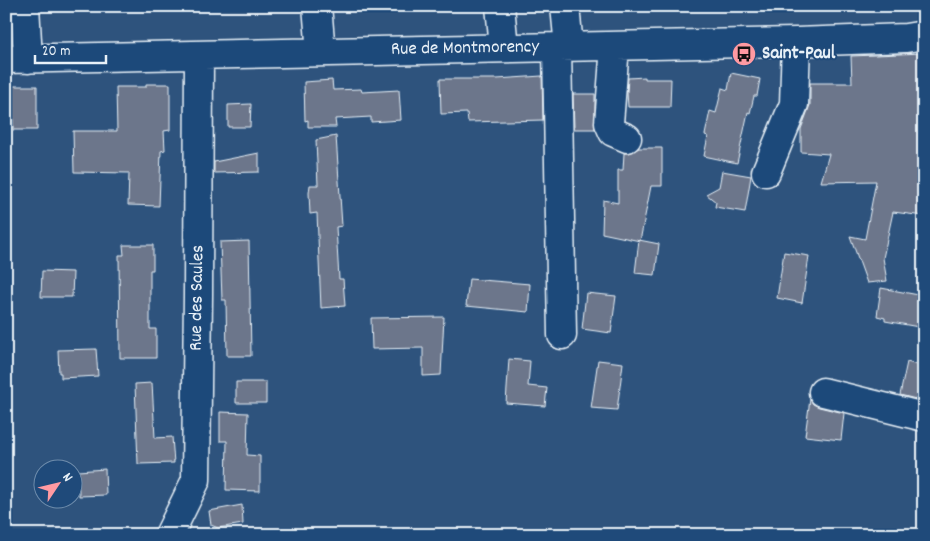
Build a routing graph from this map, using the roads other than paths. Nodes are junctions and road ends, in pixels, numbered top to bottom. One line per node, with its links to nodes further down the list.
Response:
1 (26, 6): 12 (street)
2 (317, 6): 10 (street)
3 (500, 6): 9 (street)
4 (565, 6): 8 (street)
5 (924, 34): 6 (street, Rue de Montmorency)
6 (796, 42): 7 (street, Rue de Montmorency); 14 (street)
7 (615, 46): 8 (street, Rue de Montmorency); 13 (street)
8 (563, 47): 9 (street, Rue de Montmorency); 15 (street)
9 (504, 48): 10 (street, Rue de Montmorency)
10 (320, 52): 11 (street, Rue de Montmorency)
11 (199, 55): 12 (street, Rue de Montmorency); 18 (street, Rue des Saules)
12 (17, 59)
13 (626, 138)
14 (766, 172)
15 (562, 336)
16 (823, 392): 17 (street)
17 (924, 417)
18 (169, 535)

